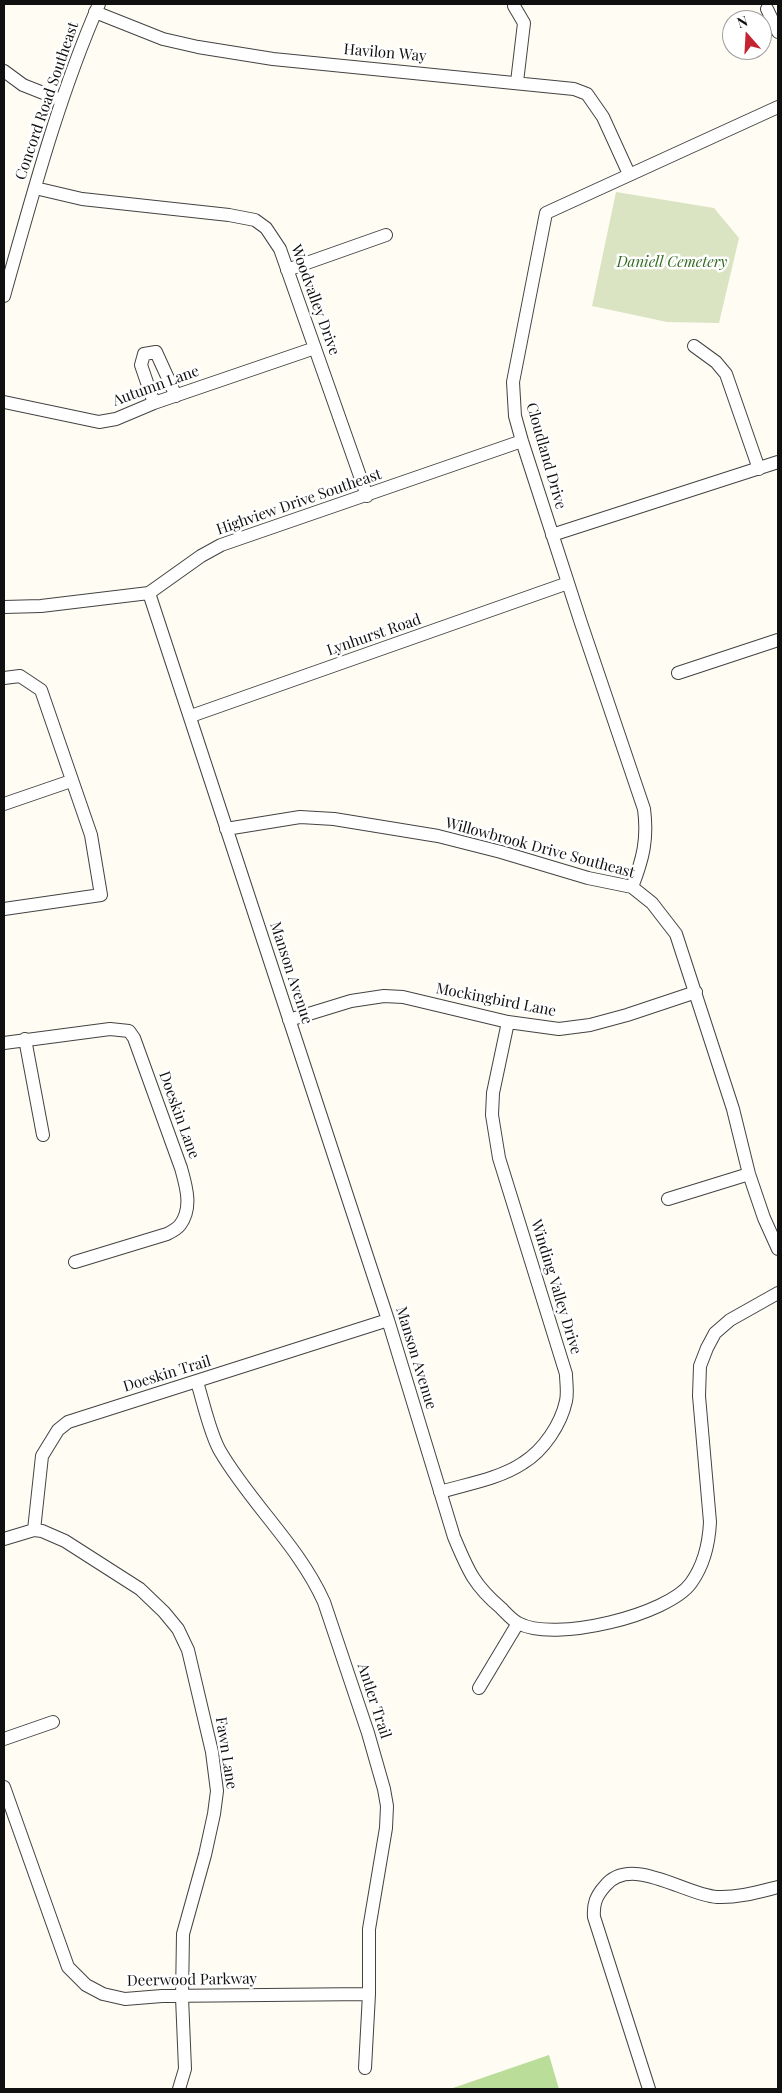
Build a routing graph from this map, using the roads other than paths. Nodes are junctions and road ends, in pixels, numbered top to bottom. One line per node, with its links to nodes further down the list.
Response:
1 (514, 6): 6 (street)
2 (97, 8): 6 (street, Havilon Way); 7 (street, Concord Road Southeast)
3 (767, 9): 4 (street)
4 (778, 32)
5 (4, 71): 7 (street)
6 (517, 82): 9 (street, Havilon Way)
7 (61, 100): 10 (street, Concord Road Southeast)
8 (778, 107): 9 (street, Cloudland Drive)
9 (629, 174): 19 (street, Cloudland Drive)
10 (35, 188): 12 (street, Woodvalley Drive); 13 (street, Concord Road Southeast)
11 (386, 235): 12 (street)
12 (287, 270): 15 (street, Woodvalley Drive)
13 (4, 296)
14 (694, 346): 21 (street)
15 (315, 348): 16 (street, Autumn Lane); 22 (street, Woodvalley Drive)
16 (176, 396): 18 (street, Autumn Lane); 18 (street)
17 (4, 402): 18 (street, Autumn Lane)
18 (154, 403)
19 (522, 441): 22 (street, Highview Drive Southeast); 23 (street, Cloudland Drive)
20 (778, 462): 21 (street)
21 (759, 469): 23 (street)
22 (367, 496): 25 (street, Highview Drive Southeast)
23 (552, 535): 24 (street, Cloudland Drive)
24 (568, 583): 30 (street, Lynhurst Road); 34 (street, Cloudland Drive)
25 (149, 593): 26 (street, Highview Drive Southeast); 30 (street, Manson Avenue)
26 (4, 607)
27 (778, 640): 28 (street)
28 (678, 673)
29 (4, 678): 31 (street)
30 (191, 716): 33 (street, Manson Avenue)
31 (72, 781): 32 (street); 35 (street)
32 (4, 804)
33 (226, 829): 34 (street, Willowbrook Drive Southeast); 37 (street, Manson Avenue)
34 (632, 888): 36 (street, Willowbrook Drive Southeast)
35 (4, 910)
36 (696, 992): 38 (street, Mockingbird Lane); 42 (street, Willowbrook Drive Southeast)
37 (289, 1020): 38 (street, Mockingbird Lane); 47 (street, Manson Avenue)
38 (508, 1022): 49 (street, Winding Valley Drive)
39 (25, 1039): 40 (street, Doeskin Lane); 41 (street); 45 (street, Doeskin Lane)
40 (4, 1043)
41 (43, 1135)
42 (749, 1174): 43 (street); 44 (street, Willowbrook Drive Southeast)
43 (668, 1200)
44 (778, 1249)
45 (74, 1262)
46 (778, 1293): 52 (street, Manson Avenue)
47 (388, 1320): 48 (street, Doeskin Trail); 49 (street, Manson Avenue)
48 (197, 1382): 50 (street, Doeskin Trail); 58 (street, Antler Trail)
49 (440, 1492): 52 (street, Manson Avenue)
50 (34, 1530): 51 (street); 59 (street, Fawn Lane)
51 (4, 1539)
52 (518, 1623): 53 (street)
53 (479, 1688)
54 (53, 1722): 55 (street)
55 (4, 1739)
56 (4, 1787): 59 (street, Deerwood Parkway)
57 (778, 1888): 62 (street)
58 (369, 1994): 59 (street, Deerwood Parkway); 60 (street, Antler Trail)
59 (182, 1997): 61 (street, Fawn Lane)
60 (365, 2068)
61 (179, 2089)
62 (649, 2089)

